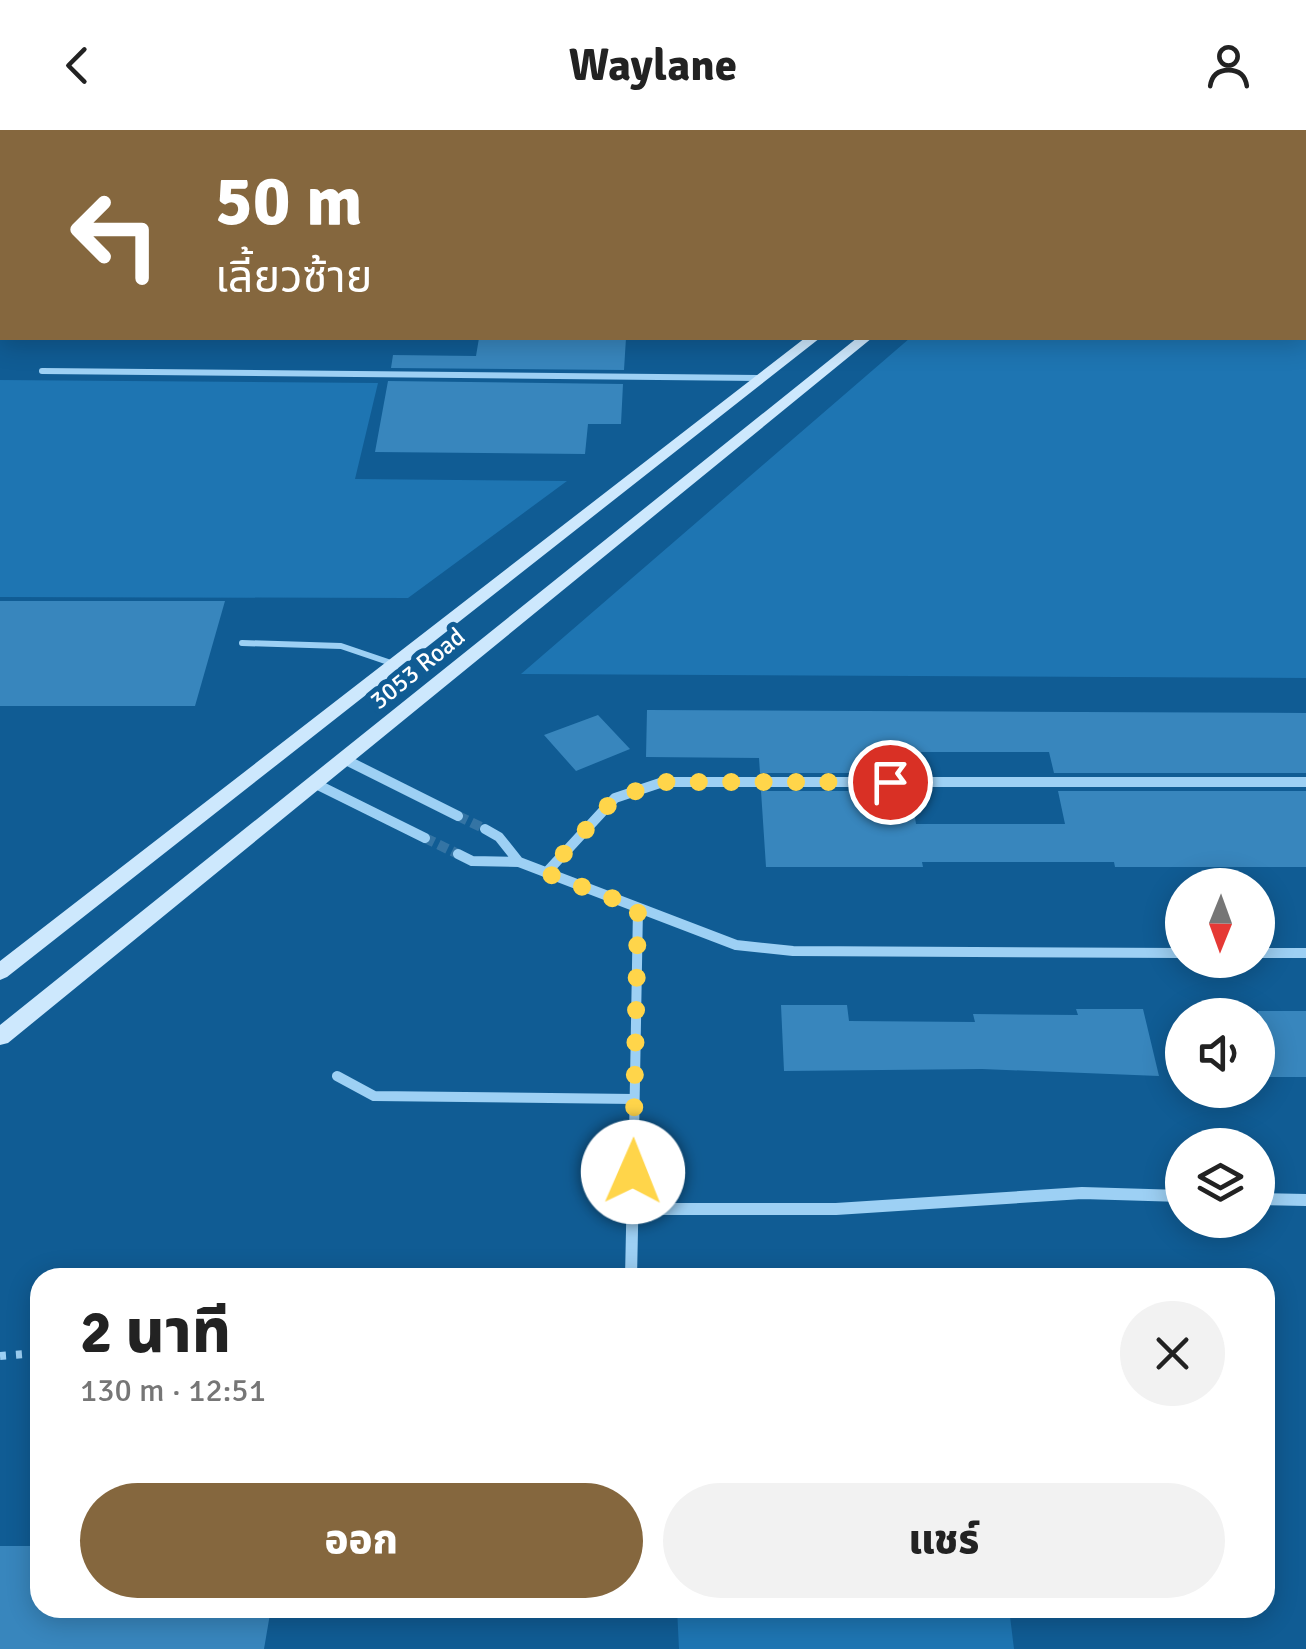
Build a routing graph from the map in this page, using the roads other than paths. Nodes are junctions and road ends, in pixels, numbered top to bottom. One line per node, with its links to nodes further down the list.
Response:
1 (809, 340): 4 (main road, 3053 Road)
2 (863, 340): 7 (main road, 3053 Road)
3 (42, 371): 4 (street)
4 (759, 378): 6 (main road, 3053 Road)
5 (242, 643): 6 (lane)
6 (394, 664): 20 (main road, 3053 Road)
7 (344, 759): 9 (main road, 3053 Road); 10 (street)
8 (1306, 782): 15 (street)
9 (314, 783): 12 (street); 21 (main road, 3053 Road)
10 (458, 816)
11 (485, 829): 14 (street)
12 (425, 838)
13 (458, 854): 14 (street)
14 (519, 862): 15 (street)
15 (546, 873): 16 (street)
16 (638, 908): 17 (street); 23 (street)
17 (1165, 952)
18 (1275, 953): 19 (street)
19 (1306, 953)
20 (0, 972)
21 (0, 1037)
22 (337, 1076): 23 (street)
23 (634, 1099): 27 (street)
24 (1165, 1195): 27 (street)
25 (1275, 1199): 26 (street)
26 (1306, 1200)
27 (632, 1208): 28 (street)
28 (631, 1268)

